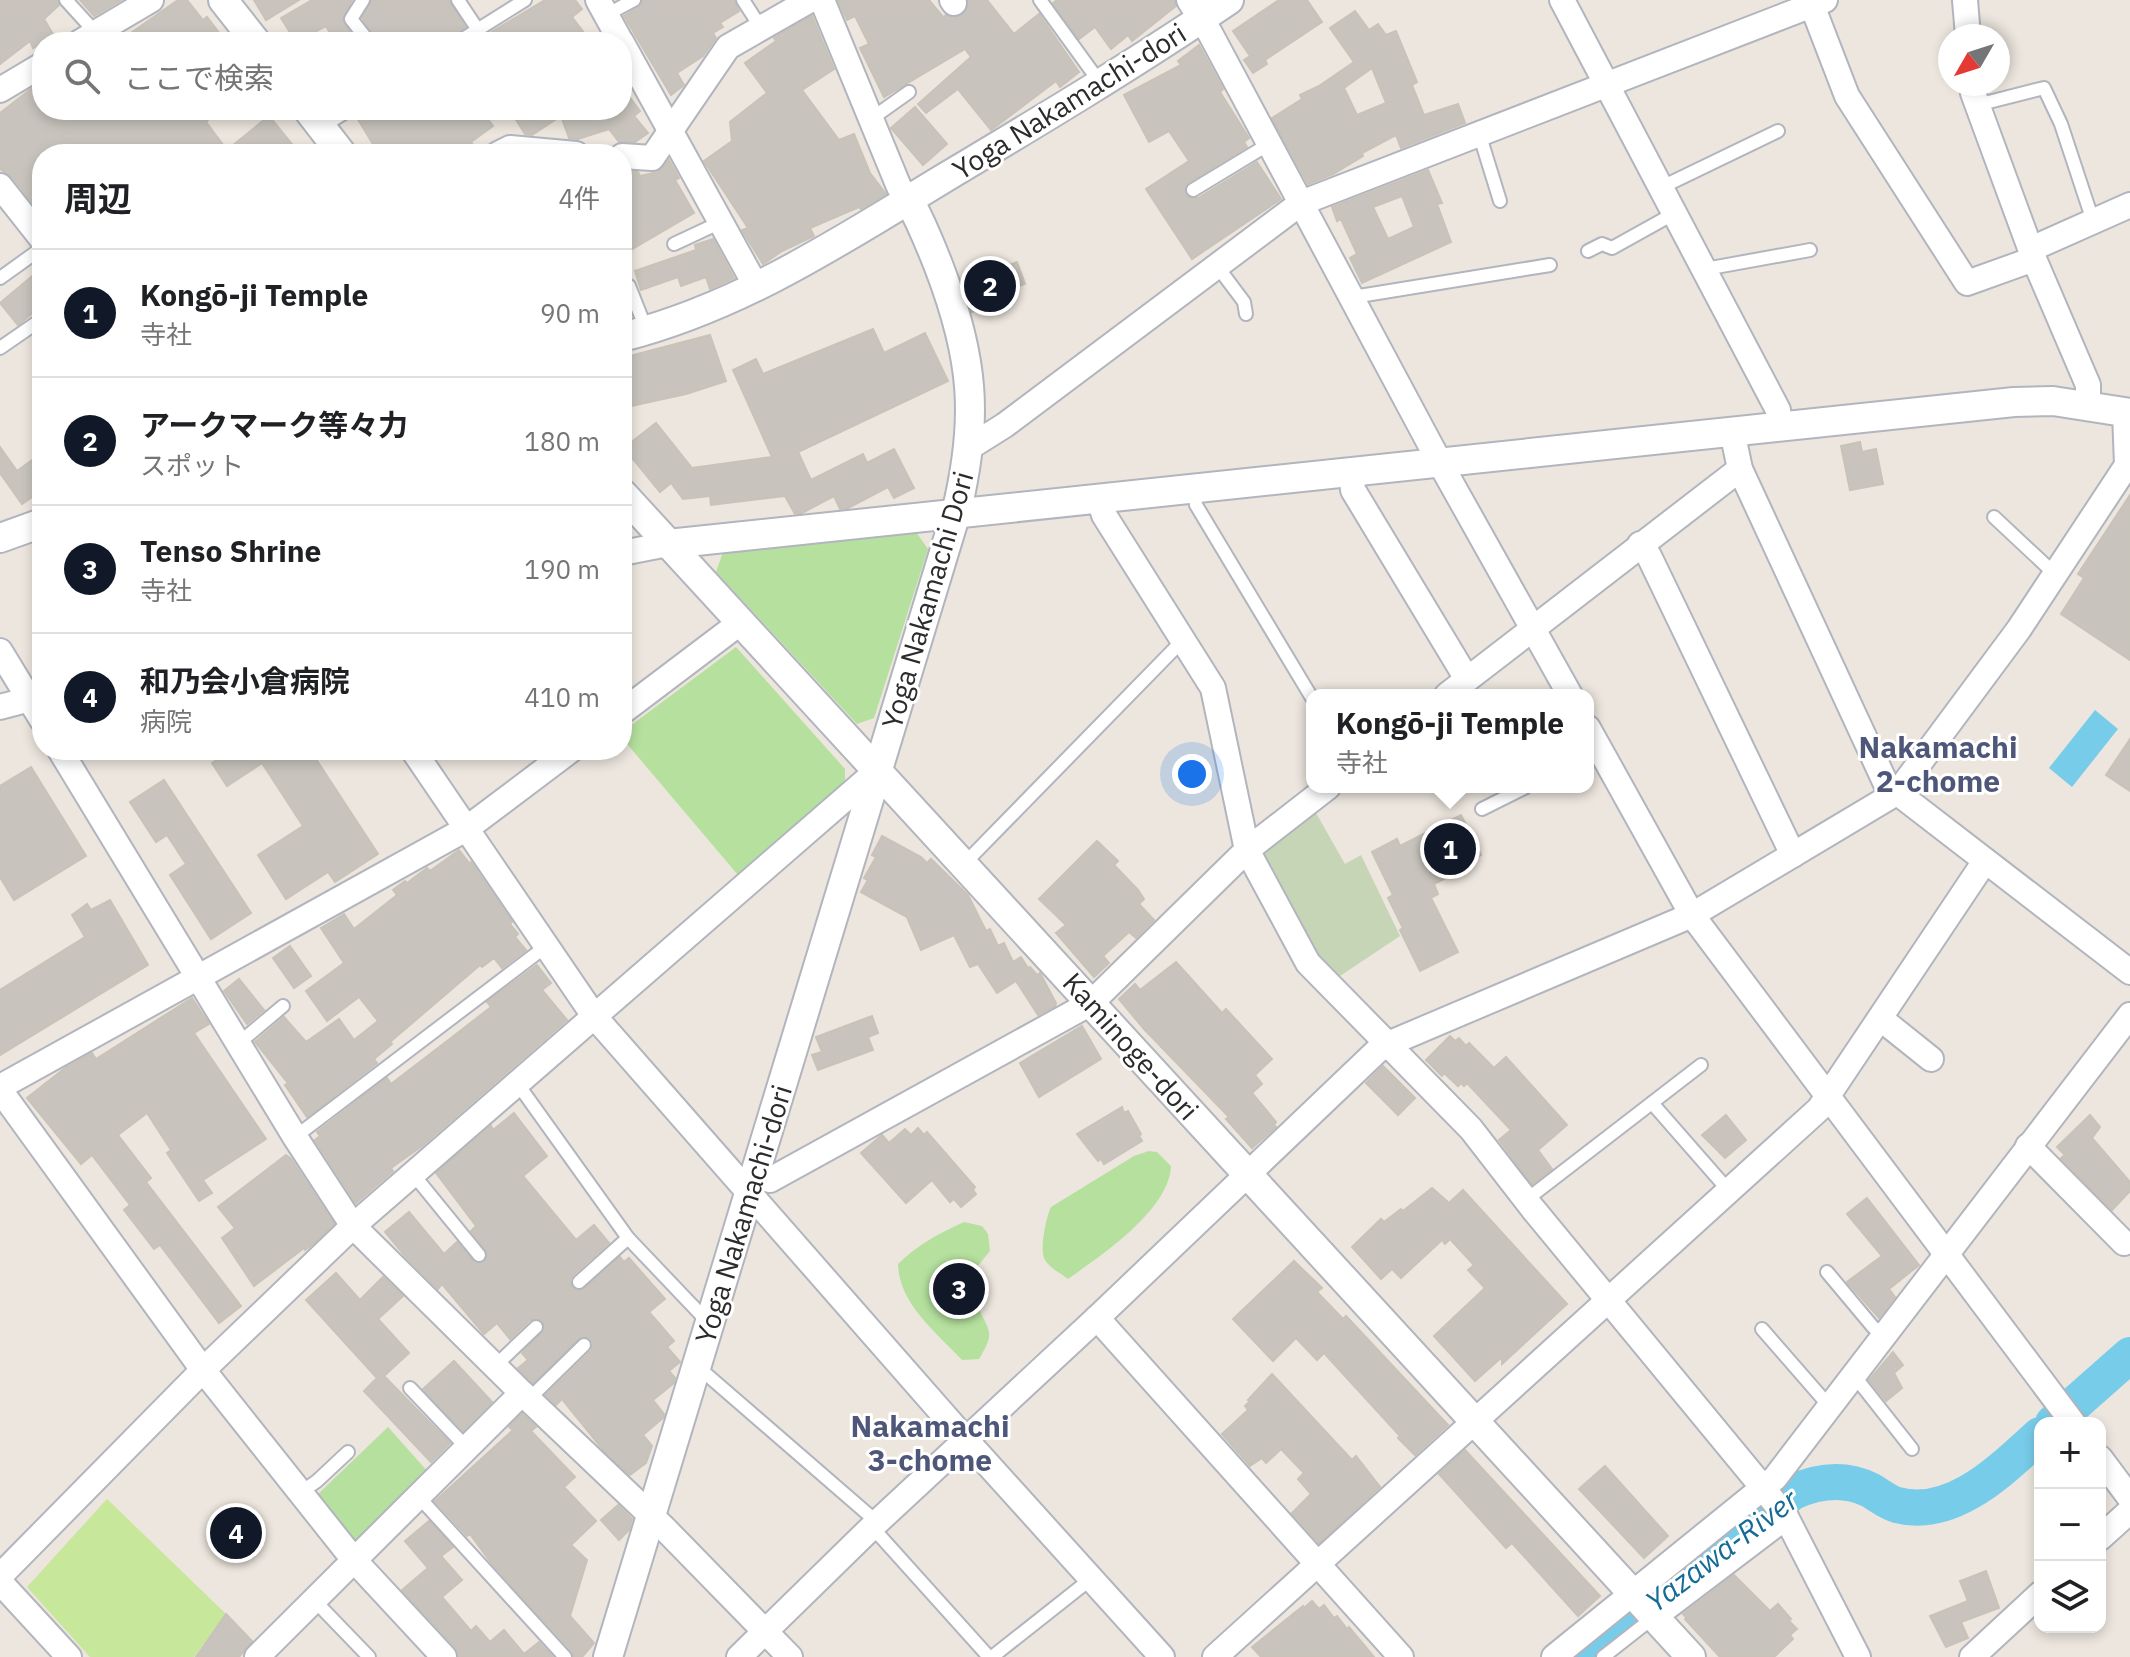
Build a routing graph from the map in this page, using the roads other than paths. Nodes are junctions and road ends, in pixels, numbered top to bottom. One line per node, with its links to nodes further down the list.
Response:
1 (66, 0): 21 (lane)
2 (151, 0): 22 (street)
3 (223, 0): 23 (street)
4 (363, 0): 24 (lane)
5 (458, 0): 20 (lane)
6 (525, 0): 20 (lane)
7 (634, 0): 16 (lane)
8 (743, 0): 19 (lane)
9 (810, 0): 19 (street)
10 (822, 0): 35 (street)
11 (1040, 0): 29 (lane)
12 (1229, 0): 17 (street, Yoga Nakamachi-dori)
13 (1562, 0): 30 (street)
14 (1965, 0): 18 (street)
15 (1815, 2): 30 (street); 57 (street)
16 (602, 7): 26 (street)
17 (1196, 9): 29 (street, Yoga Nakamachi-dori); 41 (street)
18 (1967, 24)
19 (761, 28): 37 (street)
20 (478, 30): 25 (lane)
21 (85, 32)
22 (98, 32)
23 (248, 32)
24 (361, 32)
25 (475, 32)
26 (616, 32)
27 (632, 61): 37 (street)
28 (32, 71): 31 (street)
29 (1101, 84): 46 (street, Yoga Nakamachi-dori)
30 (1608, 84): 39 (street); 44 (street)
31 (0, 90)
32 (2010, 91): 51 (lane)
33 (909, 92): 35 (lane)
34 (1976, 96): 57 (street)
35 (871, 119): 46 (street)
36 (316, 120): 40 (street)
37 (671, 131): 42 (street); 52 (street)
38 (1778, 131): 44 (lane)
39 (1479, 133): 47 (lane); 48 (street)
40 (334, 144)
41 (1269, 144): 45 (lane); 48 (street)
42 (632, 157)
43 (0, 186): 53 (street)
44 (1662, 187): 50 (street)
45 (1193, 190)
46 (909, 200): 63 (street, Yoga Nakamachi-dori); 73 (street, Yoga Nakamachi Dori)
47 (1500, 201)
48 (1301, 203): 60 (street); 64 (street)
49 (2130, 205): 51 (street)
50 (1675, 213): 56 (lane); 61 (street)
51 (2093, 221): 57 (street)
52 (721, 222): 54 (lane); 63 (street)
53 (32, 226)
54 (674, 244)
55 (1810, 250): 61 (lane)
56 (1588, 251)
57 (2032, 254): 69 (street)
58 (32, 255): 62 (lane)
59 (1550, 265): 64 (lane)
60 (1217, 266): 65 (lane); 73 (street)
61 (1705, 269): 71 (street)
62 (0, 278)
63 (757, 288): 67 (street, Yoga Nakamachi-dori)
64 (1353, 297): 74 (street)
65 (1246, 314)
66 (32, 326): 68 (lane)
67 (634, 334)
68 (0, 348)
69 (2088, 407): 70 (street); 71 (street)
70 (2127, 412): 87 (street)
71 (1780, 426): 72 (street)
72 (1732, 431): 74 (street); 75 (street)
73 (970, 447): 80 (street, Yoga Nakamachi Dori)
74 (1440, 463): 76 (street); 89 (street)
75 (1740, 469): 85 (street); 105 (street)
76 (1351, 472): 77 (street); 92 (street)
77 (1194, 490): 78 (street); 93 (lane)
78 (1099, 499): 80 (street); 90 (street)
79 (632, 504): 84 (street, Kaminoge-dori)
80 (956, 513): 84 (street); 104 (street, Yoga Nakamachi Dori)
81 (1994, 517): 87 (lane)
82 (32, 527): 83 (street)
83 (0, 538)
84 (668, 544): 86 (street); 88 (street, Kaminoge-dori)
85 (1640, 544): 89 (street); 111 (street)
86 (632, 551)
87 (2056, 575): 105 (street)
88 (741, 622): 97 (street); 104 (street, Kaminoge-dori)
89 (1533, 629): 92 (street); 95 (street)
90 (1183, 640): 110 (street); 113 (lane)
91 (0, 651): 96 (street)
92 (1467, 679): 94 (street)
93 (1307, 689)
94 (1454, 689)
95 (1567, 689)
96 (32, 696)
97 (632, 704)
98 (32, 705): 99 (street)
99 (0, 707)
100 (1594, 753): 114 (street)
101 (66, 760): 117 (street)
102 (420, 760): 109 (street)
103 (558, 760): 109 (street)
104 (878, 770): 113 (street, Kaminoge-dori); 121 (street); 135 (street, Yoga Nakamachi-dori)
105 (1898, 792): 111 (street); 112 (street)
106 (1320, 793): 110 (street)
107 (1514, 793): 108 (lane)
108 (1482, 809)
109 (466, 829): 115 (street); 117 (street)
110 (1247, 850): 118 (street); 124 (street)
111 (1793, 855): 114 (street)
112 (1985, 861): 116 (street); 122 (street)
113 (964, 864): 118 (street, Kaminoge-dori)
114 (1692, 915): 124 (street); 129 (street)
115 (545, 947): 121 (street); 131 (lane)
116 (2130, 972)
117 (200, 978): 123 (street); 128 (street)
118 (1091, 1003): 134 (street, Kaminoge-dori); 135 (street)
119 (283, 1006): 123 (lane)
120 (2130, 1015): 132 (street)
121 (594, 1016): 127 (street); 135 (street)
122 (1881, 1019): 125 (street); 129 (street)
123 (239, 1043): 131 (street)
124 (1388, 1044): 134 (street); 137 (street)
125 (1931, 1059)
126 (1701, 1065): 130 (lane)
127 (517, 1083): 133 (street); 139 (lane)
128 (0, 1088): 154 (street)
129 (1828, 1098): 136 (street); 142 (street)
130 (1652, 1103): 136 (lane); 137 (lane)
131 (295, 1137): 138 (street)
132 (2028, 1146): 140 (street); 142 (street)
133 (413, 1174): 138 (street); 141 (lane)
134 (1247, 1175): 146 (street); 160 (street, Kaminoge-dori)
135 (751, 1184): 147 (street, Yoga Nakamachi-dori); 161 (street)
136 (1729, 1191): 145 (street)
137 (1526, 1200): 145 (street)
138 (353, 1226): 152 (street); 154 (street)
139 (628, 1238): 144 (lane); 147 (lane)
140 (2124, 1243)
141 (479, 1255)
142 (1945, 1255): 150 (street); 159 (street)
143 (1827, 1272): 150 (lane)
144 (579, 1282)
145 (1607, 1300): 160 (street); 169 (street)
146 (1097, 1318): 161 (street); 175 (street)
147 (710, 1324): 153 (street, Yoga Nakamachi-dori)
148 (536, 1327): 152 (lane)
149 (1762, 1329): 158 (lane)
150 (1883, 1335): 155 (street)
151 (584, 1345): 157 (lane)
152 (495, 1366): 157 (street)
153 (698, 1367): 171 (street, Yoga Nakamachi-dori); 172 (lane)
154 (203, 1370): 166 (street); 176 (street)
155 (1852, 1377): 158 (street); 163 (lane)
156 (410, 1388): 162 (lane)
157 (525, 1396): 162 (street); 171 (street)
158 (1830, 1407): 169 (street)
159 (2068, 1417)
160 (1474, 1421): 175 (street); 181 (street, Kaminoge-dori)
161 (965, 1439): 172 (street); 177 (street)
162 (467, 1448): 167 (street)
163 (1912, 1449)
164 (348, 1452): 166 (lane)
165 (2106, 1466): 168 (street)
166 (300, 1493): 174 (street)
167 (418, 1496): 174 (street); 187 (lane)
168 (2130, 1498)
169 (1776, 1504): 181 (street); 181 (street); 198 (street)
170 (2130, 1511): 173 (street)
171 (650, 1515): 182 (street); 188 (street, Yoga Nakamachi-dori)
172 (875, 1524): 182 (street); 191 (lane)
173 (2106, 1533)
174 (354, 1560): 179 (street); 186 (street)
175 (1316, 1563): 193 (street); 194 (street)
176 (0, 1576)
177 (1092, 1578): 191 (lane); 192 (street)
178 (0, 1582): 183 (street)
179 (314, 1600): 184 (street); 185 (lane)
180 (2034, 1600): 199 (street)
181 (1644, 1606): 195 (street); 196 (lane); 197 (street, Kaminoge-dori)
182 (767, 1631): 189 (street); 190 (street)
183 (69, 1657)
184 (257, 1657)
185 (369, 1657)
186 (444, 1657)
187 (565, 1657)
188 (608, 1657)
189 (739, 1657)
190 (790, 1657)
191 (991, 1657)
192 (1162, 1657)
193 (1215, 1657)
194 (1401, 1657)
195 (1554, 1657)
196 (1603, 1657)
197 (1691, 1657)
198 (1858, 1657)
199 (1972, 1657)

